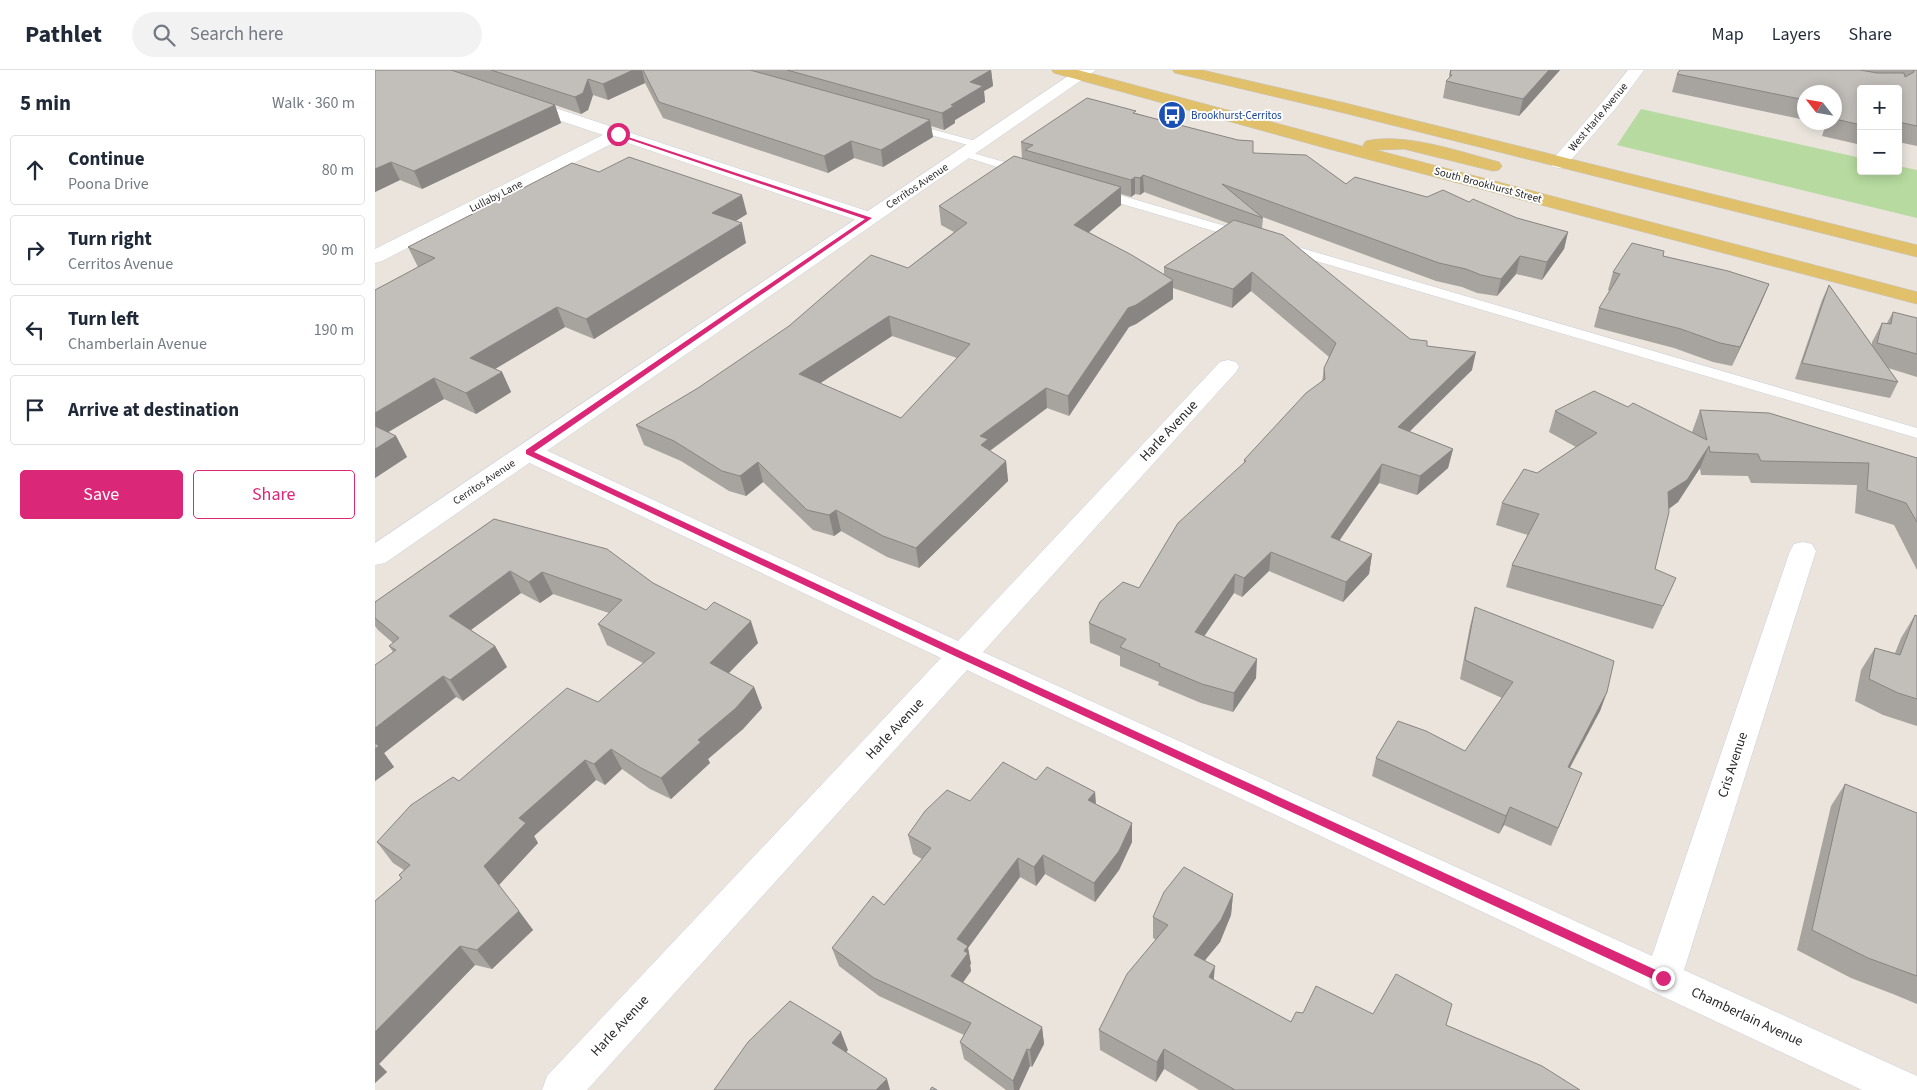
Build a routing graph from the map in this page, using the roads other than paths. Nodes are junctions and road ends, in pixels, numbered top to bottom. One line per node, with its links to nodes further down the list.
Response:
1 (1060, 70): 4 (main road, South Brookhurst Street)
2 (1181, 70): 10 (main road)
3 (1636, 70): 10 (street, West Harle Avenue)
4 (1084, 73): 8 (main road, South Brookhurst Street); 9 (street, Cerritos Avenue)
5 (509, 97): 7 (street)
6 (894, 121): 9 (lane)
7 (618, 134): 15 (street); 17 (street, Lullaby Lane)
8 (1335, 145): 11 (main road); 18 (main road, South Brookhurst Street)
9 (972, 150): 13 (lane); 15 (street, Cerritos Avenue)
10 (1559, 163): 12 (main road); 16 (main road)
11 (1507, 168)
12 (1531, 172)
13 (1032, 173)
14 (1089, 190): 20 (lane)
15 (869, 218): 21 (street, Cerritos Avenue)
16 (1917, 251)
17 (375, 258)
18 (1917, 298)
19 (1228, 367): 24 (street, Harle Avenue)
20 (1917, 433)
21 (528, 452): 23 (street, Cerritos Avenue); 24 (street, Chamberlain Avenue)
22 (1803, 551): 25 (street, Cris Avenue)
23 (375, 556)
24 (962, 655): 25 (street, Chamberlain Avenue); 26 (street, Harle Avenue)
25 (1663, 978): 27 (street, Chamberlain Avenue)
26 (561, 1090)
27 (1905, 1090)

